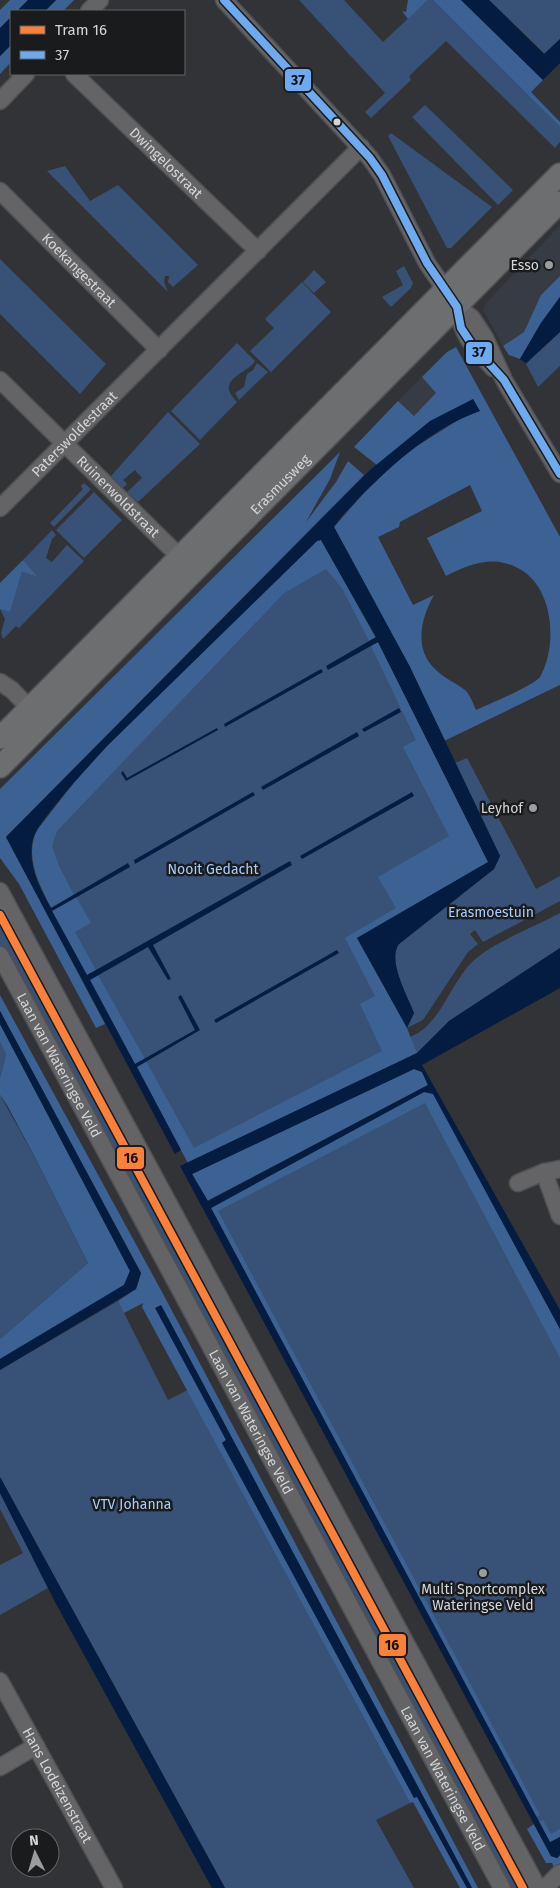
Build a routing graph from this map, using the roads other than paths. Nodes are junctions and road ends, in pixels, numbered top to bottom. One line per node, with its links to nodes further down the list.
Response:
1 (100, 0): 3 (street)
2 (224, 0): 7 (street)
3 (89, 10)
4 (25, 75): 6 (street)
5 (75, 75): 11 (street, Dwingelostraat)
6 (0, 101)
7 (361, 147): 11 (street, Paterswoldestraat); 12 (street)
8 (560, 174): 12 (main road, Erasmusweg)
9 (0, 190): 14 (street, Koekangestraat)
10 (560, 202): 13 (main road, Erasmusweg)
11 (258, 252): 14 (street, Paterswoldestraat)
12 (445, 290): 13 (street); 20 (main road, Erasmusweg)
13 (457, 307): 17 (street); 20 (main road, Erasmusweg)
14 (160, 350): 16 (street, Paterswoldestraat)
15 (0, 380): 16 (street, Ruinerwoldstraat)
16 (65, 444): 19 (street, Paterswoldestraat); 20 (street, Ruinerwoldstraat)
17 (555, 451): 18 (street)
18 (560, 474)
19 (0, 508)
20 (187, 564): 22 (main road, Erasmusweg)
21 (0, 682): 22 (street)
22 (37, 716): 23 (main road, Erasmusweg); 24 (main road, Erasmusweg)
23 (0, 738)
24 (0, 767)
25 (0, 891): 37 (street)
26 (0, 955): 36 (street, Laan van Wateringse Veld)
27 (560, 1169): 28 (street)
28 (544, 1172): 29 (street); 30 (street)
29 (518, 1184)
30 (560, 1216)
31 (0, 1681): 32 (street, Hans Lodeizenstraat)
32 (36, 1746): 33 (street); 35 (street, Hans Lodeizenstraat)
33 (0, 1767)
34 (560, 1873): 38 (street)
35 (114, 1888)
36 (502, 1888)
37 (538, 1888)
38 (545, 1888)

